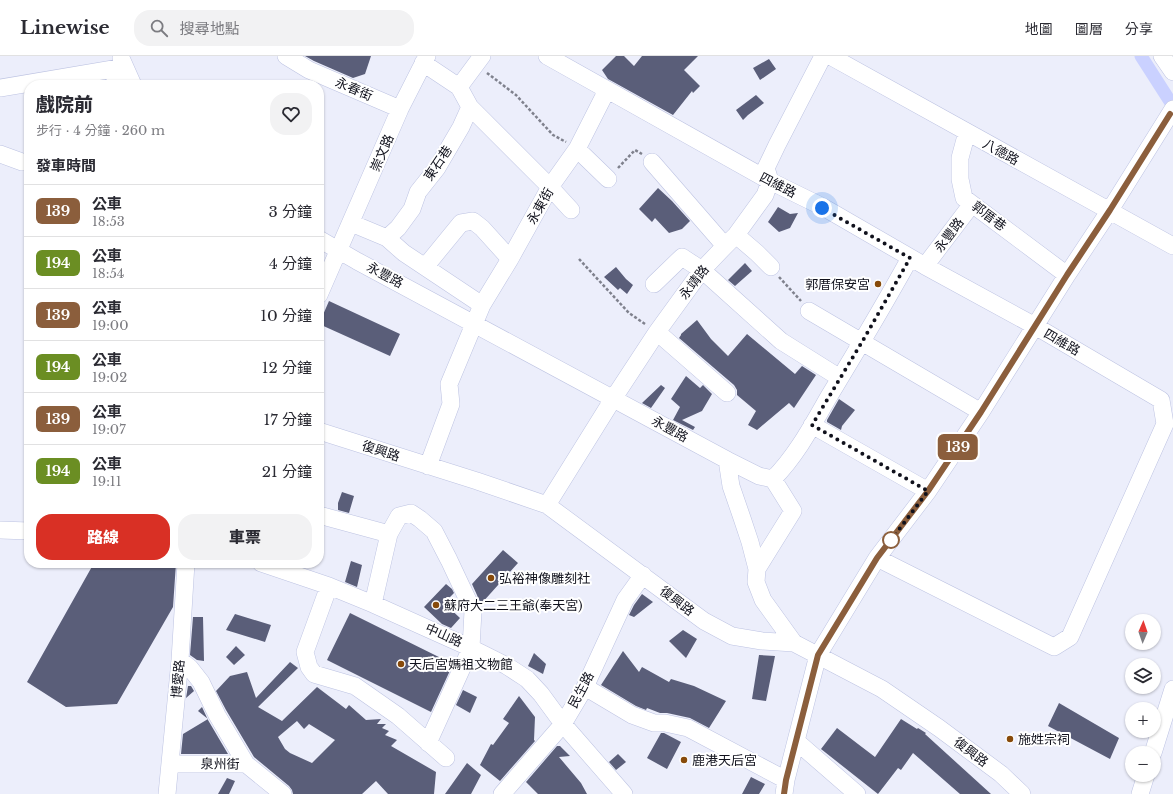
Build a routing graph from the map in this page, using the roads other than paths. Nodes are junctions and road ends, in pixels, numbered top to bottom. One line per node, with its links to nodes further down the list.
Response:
1 (286, 56): 17 (street, 永春街)
2 (547, 56): 15 (street, 四維路)
3 (823, 56): 25 (street, 永靖路)
4 (830, 56): 19 (street, 八德路)
5 (1162, 56): 9 (street)
6 (425, 60): 13 (street); 17 (street, 崇文路)
7 (479, 60): 13 (street)
8 (127, 71): 10 (street); 11 (street)
9 (1173, 72)
10 (60, 80)
11 (118, 80)
12 (24, 85): 14 (street)
13 (459, 87): 16 (street)
14 (0, 88)
15 (607, 90): 20 (street, 永東街); 25 (street, 四維路)
16 (470, 106): 26 (street); 31 (street, 東石巷)
17 (400, 109): 30 (street, 崇文路)
18 (1171, 111): 29 (street)
19 (967, 132): 27 (street, 郭厝巷); 29 (street, 八德路)
20 (577, 149): 24 (street); 26 (street, 永東街)
21 (0, 154): 22 (street)
22 (24, 162)
23 (652, 162): 32 (street)
24 (608, 179)
25 (770, 181): 32 (street, 永靖路); 36 (street, 四維路)
26 (550, 187): 28 (street); 37 (street, 永東街)
27 (972, 204): 38 (street, 永豐路); 42 (street, 郭厝巷)
28 (571, 210)
29 (1110, 210): 34 (street, 八德路); 42 (street)
30 (351, 223): 31 (street); 35 (street, 崇文路)
31 (387, 238): 39 (street)
32 (730, 240): 40 (street); 41 (street, 永靖路)
33 (324, 242): 35 (street, 永豐路)
34 (1173, 246)
35 (339, 250): 43 (street, 崇文路); 47 (street, 永豐路)
36 (910, 258): 38 (street, 四維路); 50 (street)
37 (510, 259): 39 (street); 45 (street, 永東街)
38 (925, 266): 48 (street, 四維路)
39 (425, 267): 45 (street)
40 (771, 267)
41 (702, 270): 44 (street); 49 (street, 永靖路); 51 (street)
42 (1067, 275): 48 (street)
43 (324, 284)
44 (654, 284)
45 (482, 305): 47 (street, 永東街)
46 (809, 311): 50 (street)
47 (474, 323): 53 (street, 永豐路); 58 (street)
48 (1035, 326): 54 (street); 66 (street, 四維路)
49 (656, 332): 52 (street); 53 (street, 永靖路)
50 (862, 342): 51 (street); 54 (street)
51 (840, 378): 55 (street)
52 (727, 393)
53 (613, 399): 57 (street, 永豐路); 61 (street, 永靖路)
54 (981, 412): 60 (street)
55 (812, 425): 59 (street); 60 (street)
56 (324, 433): 58 (street, 復興路)
57 (727, 460): 59 (street, 永豐路); 69 (street)
58 (428, 466): 61 (street, 復興路)
59 (773, 479): 69 (street)
60 (928, 491): 66 (street)
61 (547, 505): 70 (street, 復興路)
62 (324, 516): 65 (street)
63 (0, 530): 64 (street)
64 (24, 531)
65 (389, 534): 72 (street); 74 (street)
66 (877, 558): 75 (street)
67 (186, 568): 76 (street, 博愛路)
68 (276, 568): 71 (street, 中山路)
69 (757, 569): 73 (street)
70 (643, 575): 73 (street, 復興路); 77 (street, 民生路)
71 (329, 586): 72 (street, 中山路); 81 (street)
72 (373, 604): 74 (street, 中山路)
73 (794, 643): 75 (street, 復興路)
74 (471, 648): 79 (street, 中山路); 81 (street)
75 (818, 655): 80 (street); 93 (street, 復興路)
76 (180, 660): 84 (street, 博愛路); 85 (street)
77 (585, 687): 79 (street, 民生路); 87 (street)
78 (1173, 689): 82 (street)
79 (563, 724): 90 (street, 民生路); 91 (street, 中山路)
80 (796, 741): 87 (street); 92 (street)
81 (428, 743): 83 (street)
82 (1155, 746)
83 (446, 758)
84 (170, 764): 85 (street, 泉州街); 88 (street, 博愛路)
85 (246, 764): 89 (street, 泉州街)
86 (1144, 782): 94 (street)
87 (785, 787)
88 (167, 794)
89 (283, 794)
90 (502, 794)
91 (624, 794)
92 (856, 794)
93 (1022, 794)
94 (1140, 794)

